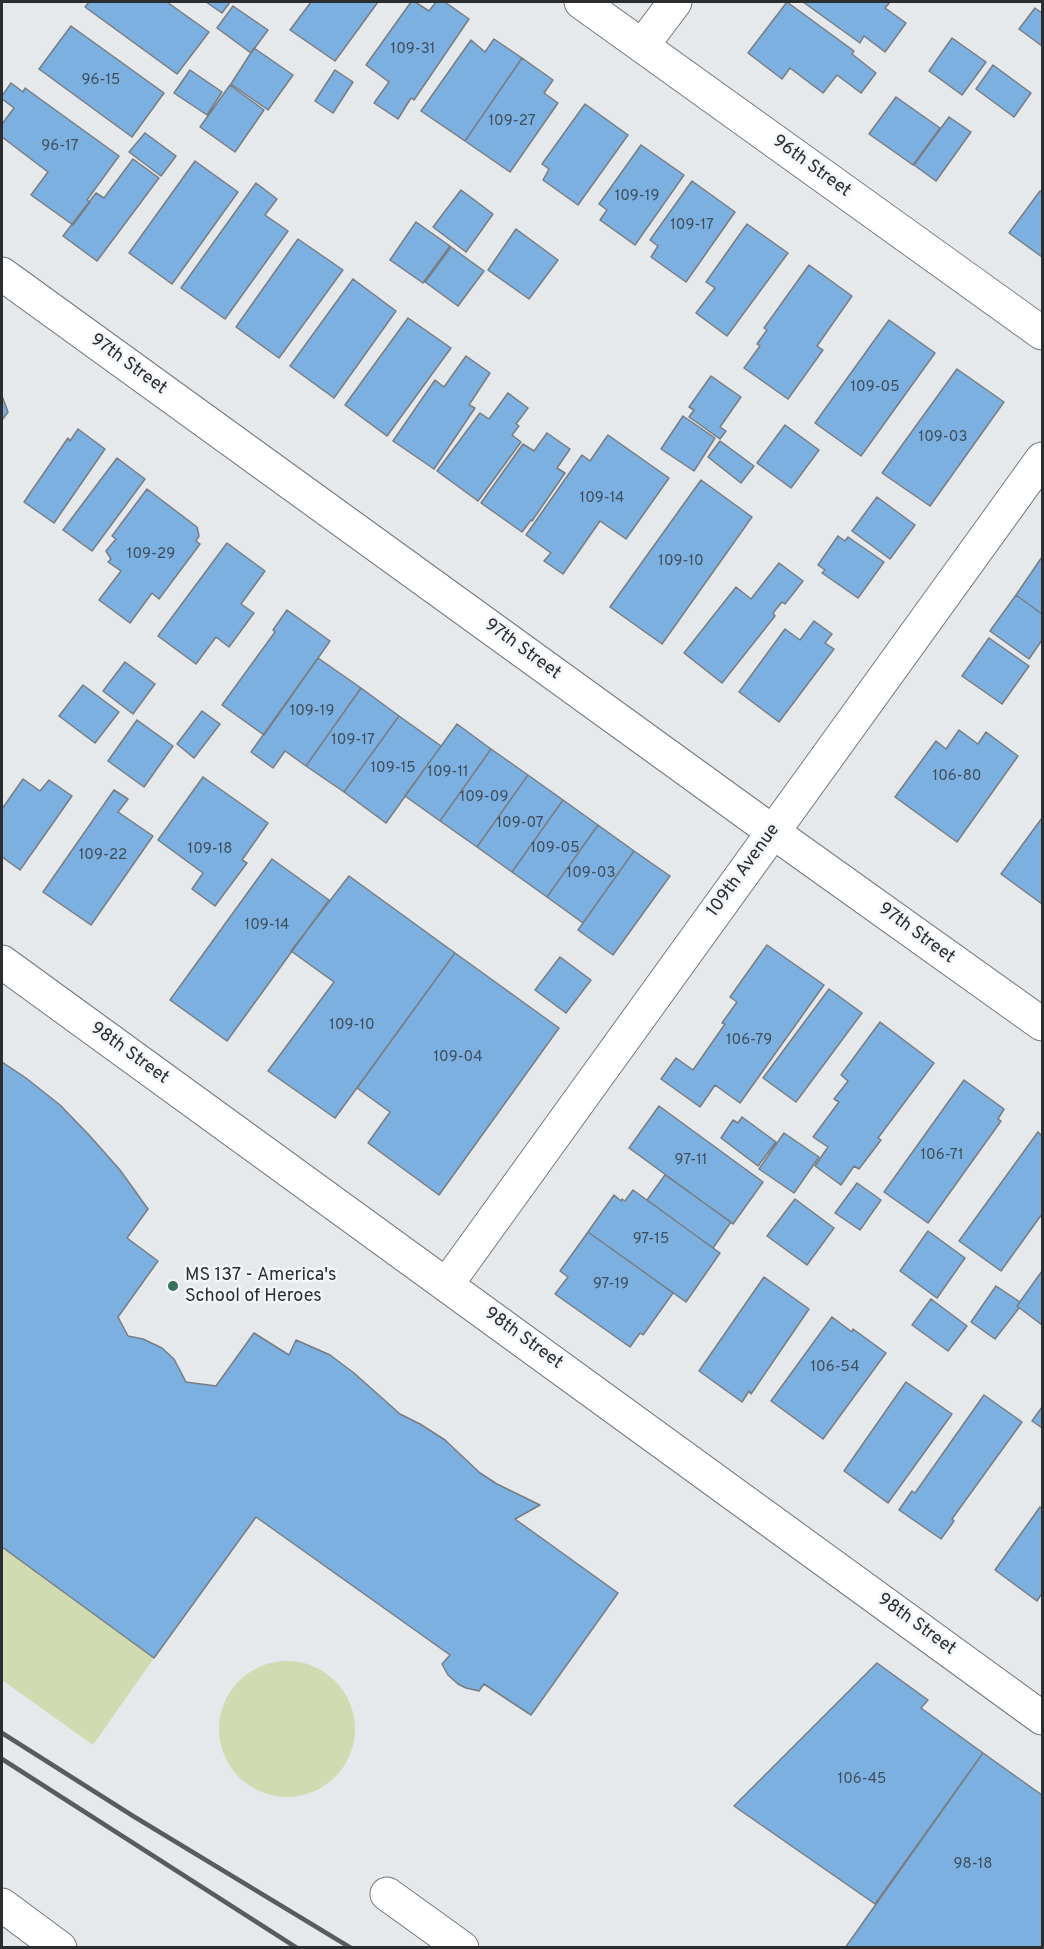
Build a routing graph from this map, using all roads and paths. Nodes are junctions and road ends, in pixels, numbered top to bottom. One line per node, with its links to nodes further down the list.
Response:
1 (580, 2): 3 (street, 96th Street)
2 (675, 2): 3 (street)
3 (642, 46): 5 (street, 96th Street)
4 (2, 274): 7 (street, 97th Street)
5 (1042, 333)
6 (1042, 459): 7 (street, 109th Avenue)
7 (773, 832): 9 (street, 97th Street); 10 (street, 109th Avenue)
8 (2, 962): 10 (street, 98th Street)
9 (1042, 1024)
10 (447, 1284): 11 (street, 98th Street)
11 (1042, 1718)
12 (387, 1894): 15 (street)
13 (2, 1905): 14 (street)
14 (60, 1947)
15 (462, 1947)

